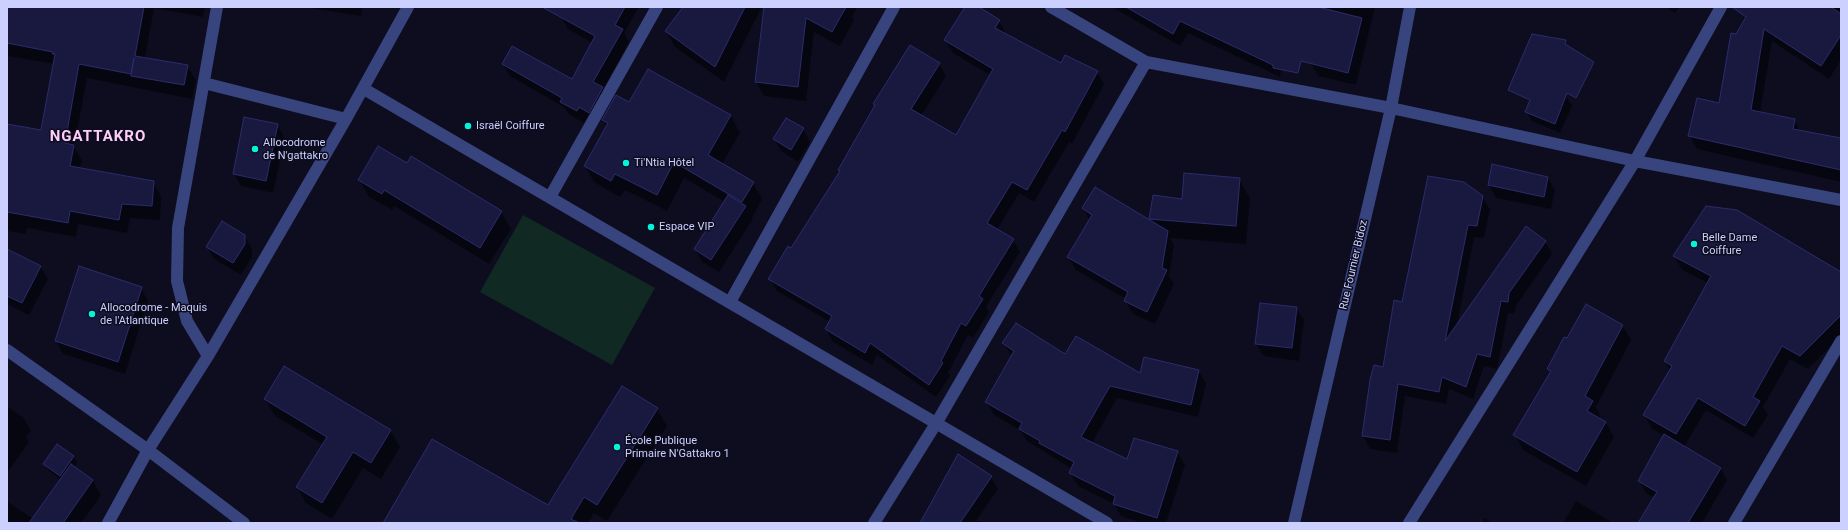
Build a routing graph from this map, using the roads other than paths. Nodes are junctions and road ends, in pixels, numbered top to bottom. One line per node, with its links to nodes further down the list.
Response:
1 (217, 7): 9 (street)
2 (408, 7): 10 (street)
3 (657, 7): 14 (street)
4 (894, 7): 16 (street)
5 (1051, 7): 8 (street)
6 (1410, 7): 11 (street, Rue Fournier Bidoz)
7 (1721, 7): 13 (street)
8 (1146, 62): 11 (street); 20 (street)
9 (204, 83): 12 (street); 19 (street)
10 (364, 88): 12 (street); 14 (street)
11 (1391, 108): 13 (street); 26 (street, Rue Fournier Bidoz)
12 (346, 119): 19 (street)
13 (1635, 161): 15 (street); 27 (street)
14 (550, 197): 16 (street)
15 (1841, 200)
16 (730, 302): 20 (street)
17 (1841, 341): 28 (street)
18 (7, 350): 21 (street)
19 (208, 356): 21 (street)
20 (937, 422): 24 (street); 25 (street)
21 (148, 450): 22 (street); 23 (street)
22 (108, 523)
23 (244, 523)
24 (874, 523)
25 (1108, 523)
26 (1294, 523)
27 (1409, 523)
28 (1734, 523)

